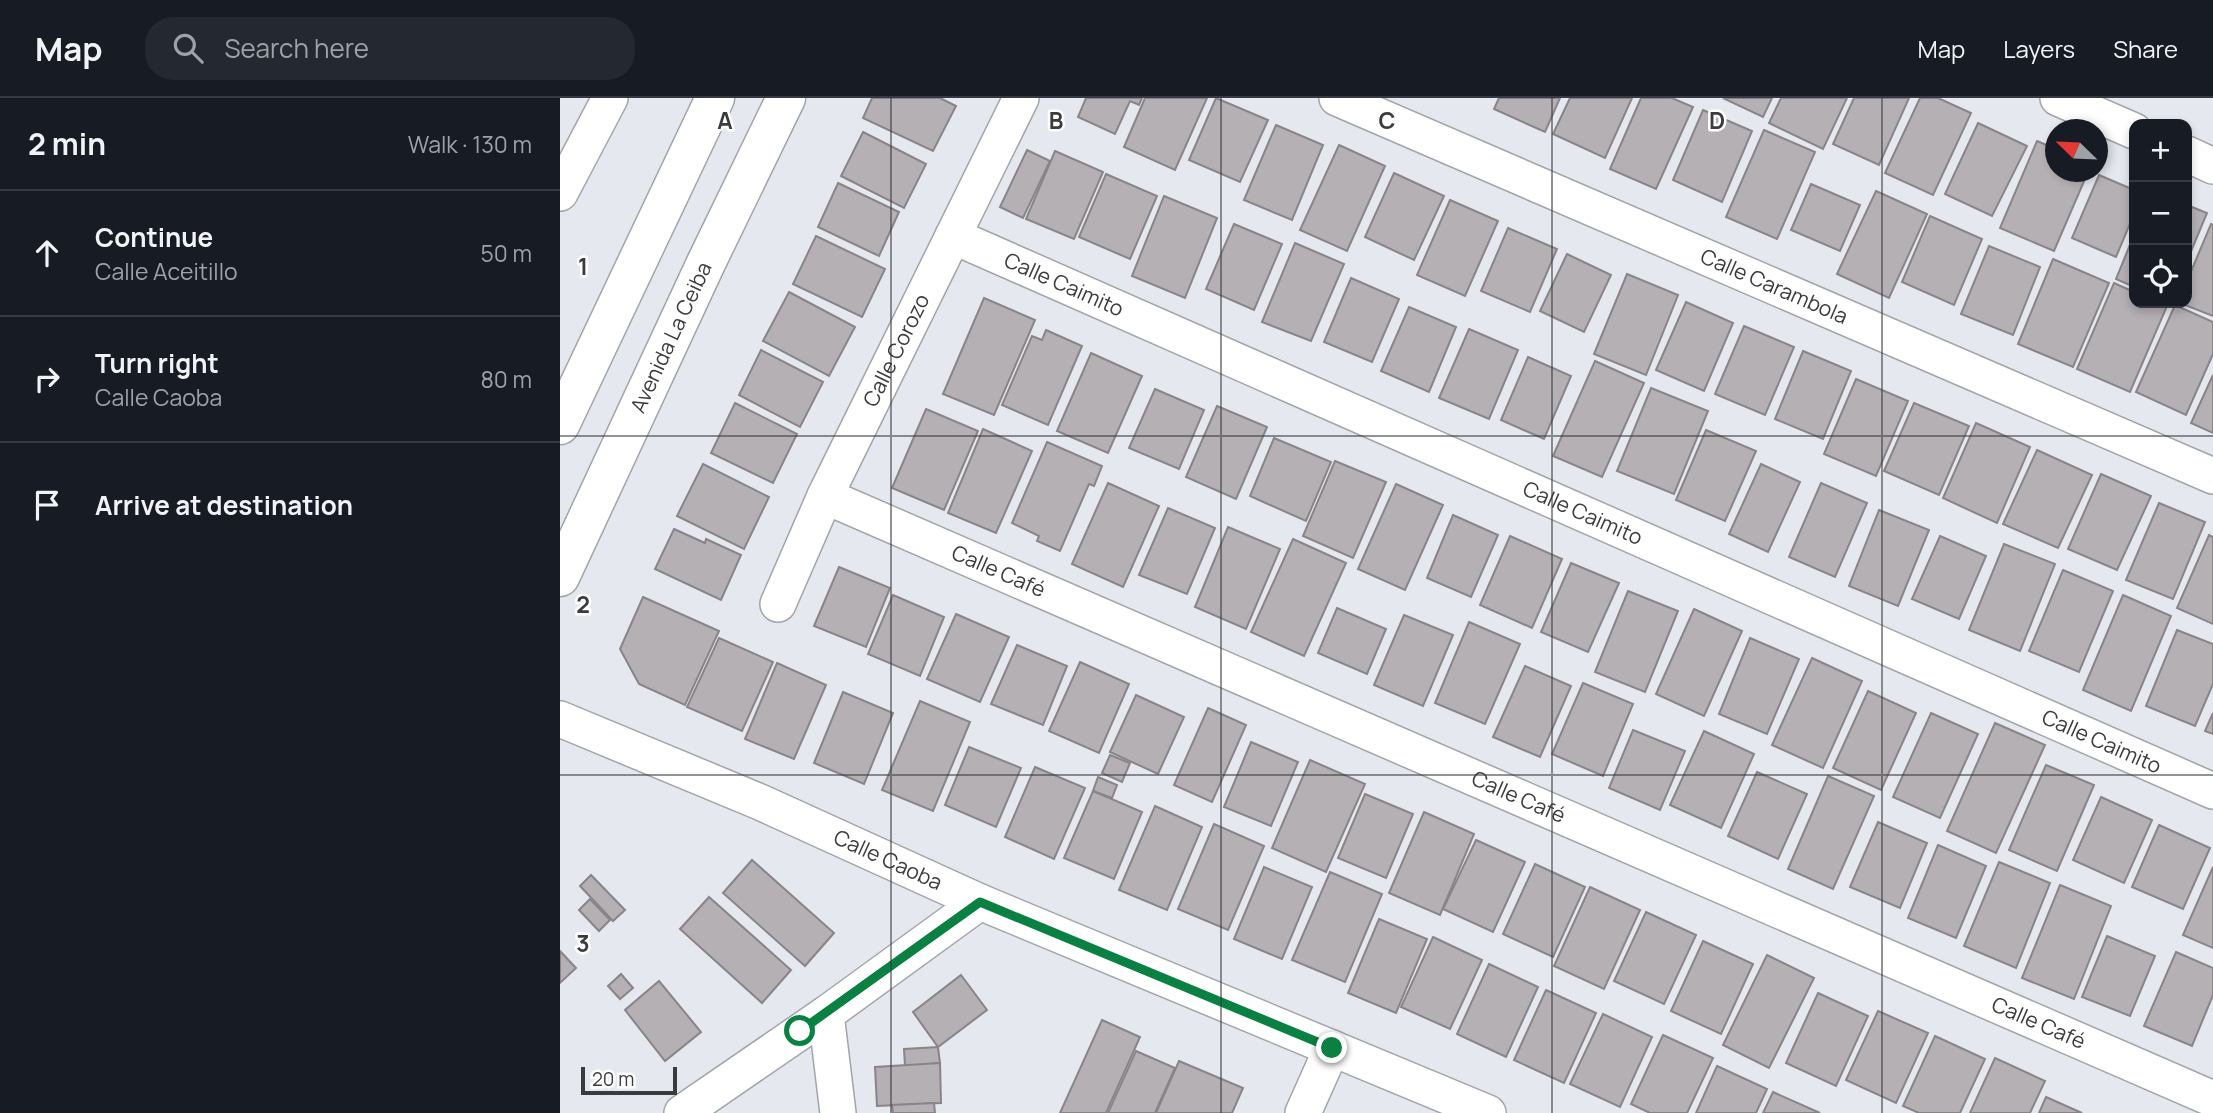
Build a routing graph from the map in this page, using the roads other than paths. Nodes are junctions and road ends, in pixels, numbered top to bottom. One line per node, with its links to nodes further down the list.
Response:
1 (610, 98): 10 (street)
2 (715, 98): 12 (highway)
3 (786, 98): 15 (highway, Avenida La Ceiba)
4 (1021, 98): 11 (street, Calle Corozo)
5 (1337, 98): 13 (street, Calle Carambola)
6 (2058, 98): 7 (street)
7 (2129, 129)
8 (2192, 156): 9 (street)
9 (2213, 166)
10 (560, 193)
11 (953, 236): 14 (street, Calle Corozo); 18 (street, Calle Caimito)
12 (560, 425)
13 (2213, 476)
14 (825, 496): 16 (street, Calle Corozo); 22 (street, Calle Café)
15 (560, 577)
16 (778, 604)
17 (560, 719): 19 (street, Calle Caoba)
18 (2213, 790)
19 (980, 902): 20 (street); 21 (street, Calle Caoba)
20 (826, 1014): 23 (street); 24 (street)
21 (1332, 1048): 25 (street); 26 (street, Calle Caoba)
22 (2213, 1099)
23 (682, 1113)
24 (838, 1113)
25 (1303, 1113)
26 (1488, 1113)

